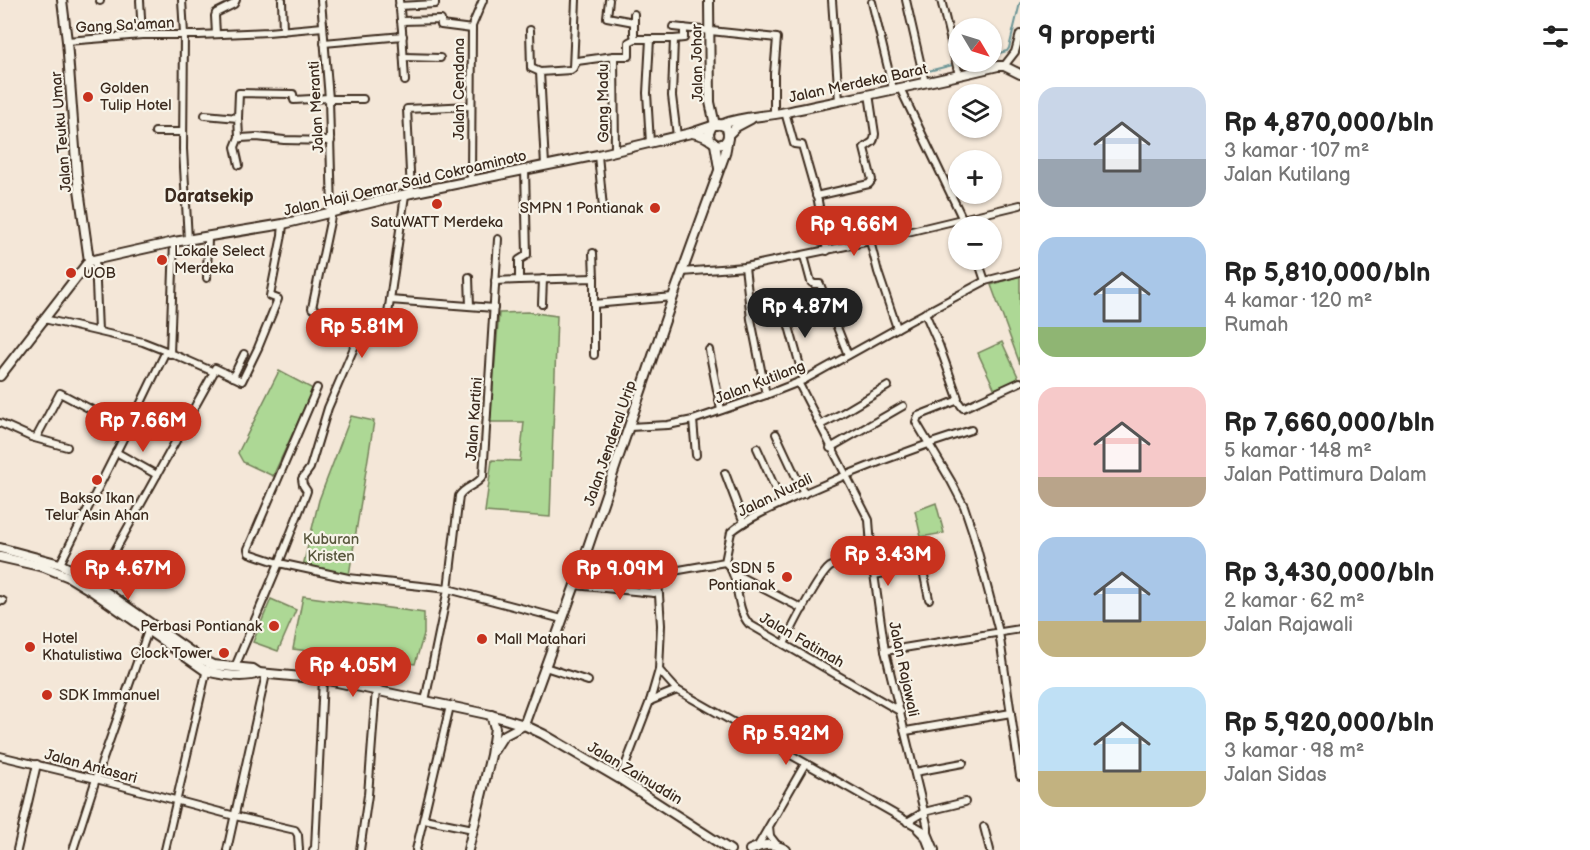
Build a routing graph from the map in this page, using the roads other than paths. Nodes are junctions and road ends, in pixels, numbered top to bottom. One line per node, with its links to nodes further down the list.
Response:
1 (62, 0): 35 (street, Jalan Teuku Umar)
2 (140, 0): 30 (street)
3 (182, 0): 27 (street)
4 (236, 0): 28 (street)
5 (282, 0): 25 (street)
6 (321, 0): 20 (street, Jalan Meranti)
7 (435, 0): 16 (street)
8 (483, 0): 23 (street, Jalan Cendana)
9 (576, 0): 41 (street)
10 (609, 0): 19 (street)
11 (709, 0): 26 (street, Jalan Johar)
12 (832, 0): 51 (street)
13 (906, 0): 45 (street)
14 (941, 0): 43 (street)
15 (872, 2): 47 (street)
16 (399, 3): 18 (street)
17 (634, 14): 19 (street)
18 (401, 21): 23 (street); 31 (street)
19 (634, 22): 32 (street)
20 (323, 27): 25 (street, Gang Sa'aman); 36 (street, Jalan Meranti)
21 (673, 27): 22 (street)
22 (684, 28): 26 (street); 34 (street)
23 (472, 29): 52 (street, Jalan Cendana)
24 (530, 30): 42 (street)
25 (283, 31): 28 (street, Gang Sa'aman)
26 (710, 31): 54 (street); 58 (street, Jalan Johar)
27 (184, 34): 28 (street, Gang Sa'aman); 30 (street, Gang Sa'aman); 60 (street)
28 (216, 34)
29 (1020, 34): 40 (street)
30 (142, 35): 35 (street, Gang Sa'aman)
31 (403, 36): 36 (street); 38 (street)
32 (635, 39): 33 (street); 37 (street)
33 (650, 39): 34 (street); 66 (street)
34 (674, 39): 62 (street)
35 (67, 41): 92 (street, Jalan Teuku Umar)
36 (324, 43): 49 (street, Jalan Meranti)
37 (614, 56): 41 (street); 68 (street, Gang Madu)
38 (404, 57): 39 (street); 46 (street)
39 (440, 58)
40 (1004, 66): 43 (street, Jalan Merdeka Barat); 44 (street)
41 (573, 68): 42 (street)
42 (540, 72): 71 (street)
43 (958, 73): 45 (street, Jalan Merdeka Barat)
44 (1020, 74)
45 (924, 79): 47 (street, Jalan Merdeka Barat)
46 (405, 81)
47 (896, 89): 48 (street, Jalan Merdeka Barat); 80 (street)
48 (869, 94): 51 (street, Jalan Merdeka Barat); 76 (street)
49 (329, 99): 50 (street); 56 (street); 65 (street, Jalan Meranti)
50 (363, 99)
51 (839, 101): 53 (street, Jalan Merdeka Barat)
52 (471, 106): 74 (street, Jalan Cendana); 75 (street)
53 (785, 112): 54 (street, Jalan Merdeka Barat); 76 (street)
54 (774, 114): 57 (street, Jalan Merdeka Barat)
55 (205, 115): 56 (street)
56 (238, 118): 64 (street)
57 (752, 118): 58 (street, Jalan Merdeka Barat); 63 (street)
58 (717, 125): 61 (street, Jalan Haji Oemar Said Cokroaminoto); 63 (street); 67 (street)
59 (155, 132): 60 (street)
60 (183, 132): 86 (street)
61 (691, 133): 62 (street, Jalan Haji Oemar Said Cokroaminoto); 67 (street)
62 (677, 136): 66 (street, Jalan Haji Oemar Said Cokroaminoto)
63 (729, 136): 67 (street); 73 (street, Jalan Jenderal Urip)
64 (239, 137): 65 (street); 70 (street)
65 (331, 141): 79 (street, Jalan Meranti)
66 (650, 142): 68 (street, Jalan Haji Oemar Said Cokroaminoto)
67 (713, 142): 73 (street)
68 (615, 151): 69 (street, Jalan Haji Oemar Said Cokroaminoto)
69 (597, 155): 71 (street, Jalan Haji Oemar Said Cokroaminoto); 78 (street)
70 (239, 165)
71 (545, 165): 72 (street, Jalan Haji Oemar Said Cokroaminoto)
72 (525, 169): 74 (street, Jalan Haji Oemar Said Cokroaminoto); 101 (street)
73 (719, 169): 95 (street, Jalan Jenderal Urip)
74 (471, 180): 75 (street, Jalan Haji Oemar Said Cokroaminoto)
75 (408, 194): 79 (street, Jalan Haji Oemar Said Cokroaminoto); 105 (street)
76 (816, 196): 89 (street)
77 (1020, 205): 81 (street)
78 (603, 208)
79 (332, 212): 83 (street, Jalan Haji Oemar Said Cokroaminoto); 115 (street, Jalan Meranti)
80 (962, 216)
81 (976, 216)
82 (948, 223): 88 (street)
83 (283, 224): 84 (street, Jalan Haji Oemar Said Cokroaminoto); 123 (street)
84 (208, 237): 86 (street, Jalan Haji Oemar Said Cokroaminoto); 98 (street)
85 (498, 239): 102 (street, Jalan Kartini)
86 (188, 240): 87 (street, Jalan Haji Oemar Said Cokroaminoto)
87 (174, 242): 92 (street, Jalan Haji Oemar Said Cokroaminoto); 117 (street)
88 (870, 242): 89 (street); 113 (street)
89 (827, 251): 91 (street)
90 (593, 253): 99 (street)
91 (804, 256): 93 (street); 120 (street)
92 (92, 260): 112 (street); 114 (street)
93 (745, 267): 95 (street); 128 (street)
94 (981, 270): 103 (street)
95 (682, 272): 104 (street, Jalan Jenderal Urip)
96 (1020, 272): 103 (street, Jalan Kutilang)
97 (469, 277): 109 (street)
98 (207, 278)
99 (594, 278): 100 (street); 107 (street)
100 (543, 279): 101 (street); 106 (street)
101 (519, 280): 102 (street)
102 (495, 281): 110 (street, Jalan Kartini)
103 (985, 281): 111 (street, Jalan Kutilang)
104 (673, 297): 107 (street); 136 (street, Jalan Jenderal Urip)
105 (390, 300): 109 (street); 115 (street)
106 (542, 304)
107 (594, 304): 119 (street)
108 (783, 305): 124 (street, Jalan Rajawali)
109 (470, 306): 110 (street)
110 (494, 308): 164 (street, Jalan Kartini)
111 (925, 313): 113 (street, Jalan Kutilang); 129 (street)
112 (44, 319): 114 (street); 122 (street)
113 (897, 328): 120 (street, Jalan Kutilang)
114 (98, 331): 117 (street)
115 (360, 333): 158 (street)
116 (710, 350): 132 (street)
117 (168, 352): 121 (street); 131 (street)
118 (244, 354): 123 (street)
119 (594, 355)
120 (848, 355): 124 (street, Jalan Kutilang)
121 (215, 370): 123 (street); 138 (street)
122 (0, 376)
123 (233, 377)
124 (801, 381): 128 (street, Jalan Kutilang); 135 (street, Jalan Rajawali)
125 (1020, 382): 129 (street)
126 (888, 386): 135 (street)
127 (317, 388): 158 (street)
128 (766, 395): 132 (street, Jalan Kutilang)
129 (957, 400): 142 (street)
130 (903, 406): 145 (street)
131 (138, 409): 137 (street); 138 (street)
132 (721, 410): 133 (street, Jalan Kutilang)
133 (693, 420): 136 (street, Jalan Kutilang); 147 (street)
134 (0, 423): 141 (street)
135 (820, 425): 145 (street, Jalan Rajawali)
136 (629, 427): 163 (street, Jalan Jenderal Urip)
137 (128, 429): 141 (street); 146 (street)
138 (182, 430): 149 (street)
139 (971, 430): 142 (street, Jalan Nurali)
140 (776, 434): 151 (street)
141 (36, 438): 143 (street)
142 (928, 443): 150 (street, Jalan Nurali); 171 (street)
143 (68, 447)
144 (757, 448): 152 (street)
145 (830, 448): 150 (street, Jalan Rajawali)
146 (116, 452): 149 (street); 159 (street)
147 (696, 455)
148 (725, 473): 153 (street)
149 (158, 474): 162 (street)
150 (846, 475): 151 (street, Jalan Nurali); 156 (street, Jalan Rajawali)
151 (804, 494): 152 (street, Jalan Nurali)
152 (782, 503): 153 (street, Jalan Nurali)
153 (744, 523): 157 (street, Jalan Nurali)
154 (0, 548): 159 (street)
155 (0, 557): 169 (street)
156 (872, 560): 161 (street, Jalan Rajawali); 167 (street)
157 (725, 562): 160 (street, Jalan Fatimah); 165 (street)
158 (279, 563): 164 (street); 174 (street)
159 (60, 564): 162 (street)
160 (733, 573): 167 (street); 172 (street, Jalan Fatimah)
161 (874, 575): 166 (street); 173 (street, Jalan Rajawali)
162 (96, 585): 169 (street)
163 (575, 585): 165 (street); 168 (street, Jalan Jenderal Urip)
164 (448, 589): 168 (street); 183 (street, Jalan Kartini)
165 (658, 590): 177 (street)
166 (928, 599)
167 (803, 609): 172 (street)
168 (562, 619): 175 (street, Jalan Jenderal Urip)
169 (149, 628): 176 (street); 200 (street)
170 (1020, 629): 171 (street)
171 (999, 632): 173 (street); 187 (street)
172 (784, 644): 186 (street, Jalan Fatimah)
173 (885, 651): 186 (street, Jalan Rajawali)
174 (235, 667): 176 (street); 178 (street)
175 (545, 667): 180 (street); 189 (street, Jalan Jenderal Urip)
176 (208, 668): 178 (street); 202 (street)
177 (659, 670): 182 (street); 184 (street)
178 (263, 673): 179 (street, Jalan Zainuddin); 205 (street)
179 (323, 679): 181 (street, Jalan Zainuddin); 219 (street)
180 (588, 681)
181 (376, 689): 183 (street, Jalan Zainuddin); 220 (street)
182 (677, 690): 184 (street); 196 (street)
183 (425, 701): 185 (street, Jalan Zainuddin)
184 (650, 701): 201 (street)
185 (450, 706): 188 (street, Jalan Zainuddin); 206 (street)
186 (901, 712): 191 (street, Jalan Rajawali)
187 (1011, 713): 190 (street); 191 (street)
188 (491, 715): 189 (street, Jalan Zainuddin); 192 (street)
189 (524, 724): 192 (street); 201 (street, Jalan Zainuddin)
190 (1016, 727): 197 (street)
191 (906, 731): 198 (street, Jalan Rajawali)
192 (491, 755): 210 (street)
193 (0, 756): 195 (street, Jalan Antasari)
194 (963, 763): 198 (street)
195 (37, 764): 200 (street, Jalan Antasari); 214 (street)
196 (805, 764): 207 (street); 208 (street)
197 (1019, 767): 199 (street)
198 (915, 772): 204 (street, Jalan Rajawali)
199 (1020, 776)
200 (96, 779): 202 (street, Jalan Antasari); 215 (street)
201 (620, 779): 223 (street, Jalan Zainuddin)
202 (176, 801): 205 (street, Jalan Antasari); 216 (street)
203 (965, 802): 204 (street)
204 (924, 812): 207 (street); 211 (street, Jalan Rajawali)
205 (236, 816): 217 (street); 218 (street, Jalan Antasari)
206 (424, 819): 210 (street); 221 (street)
207 (907, 822): 211 (street)
208 (769, 826): 212 (street); 213 (street)
209 (984, 827): 227 (street)
210 (473, 829): 222 (street)
211 (927, 835): 225 (street, Jalan Rajawali); 226 (street, Jalan Rajawali)
212 (777, 845): 213 (street); 224 (street)
213 (754, 849)
214 (17, 850)
215 (74, 850)
216 (165, 850)
217 (227, 850)
218 (298, 850)
219 (313, 850)
220 (360, 850)
221 (416, 850)
222 (468, 850)
223 (730, 850)
224 (786, 850)
225 (930, 850)
226 (935, 850)
227 (990, 850)

